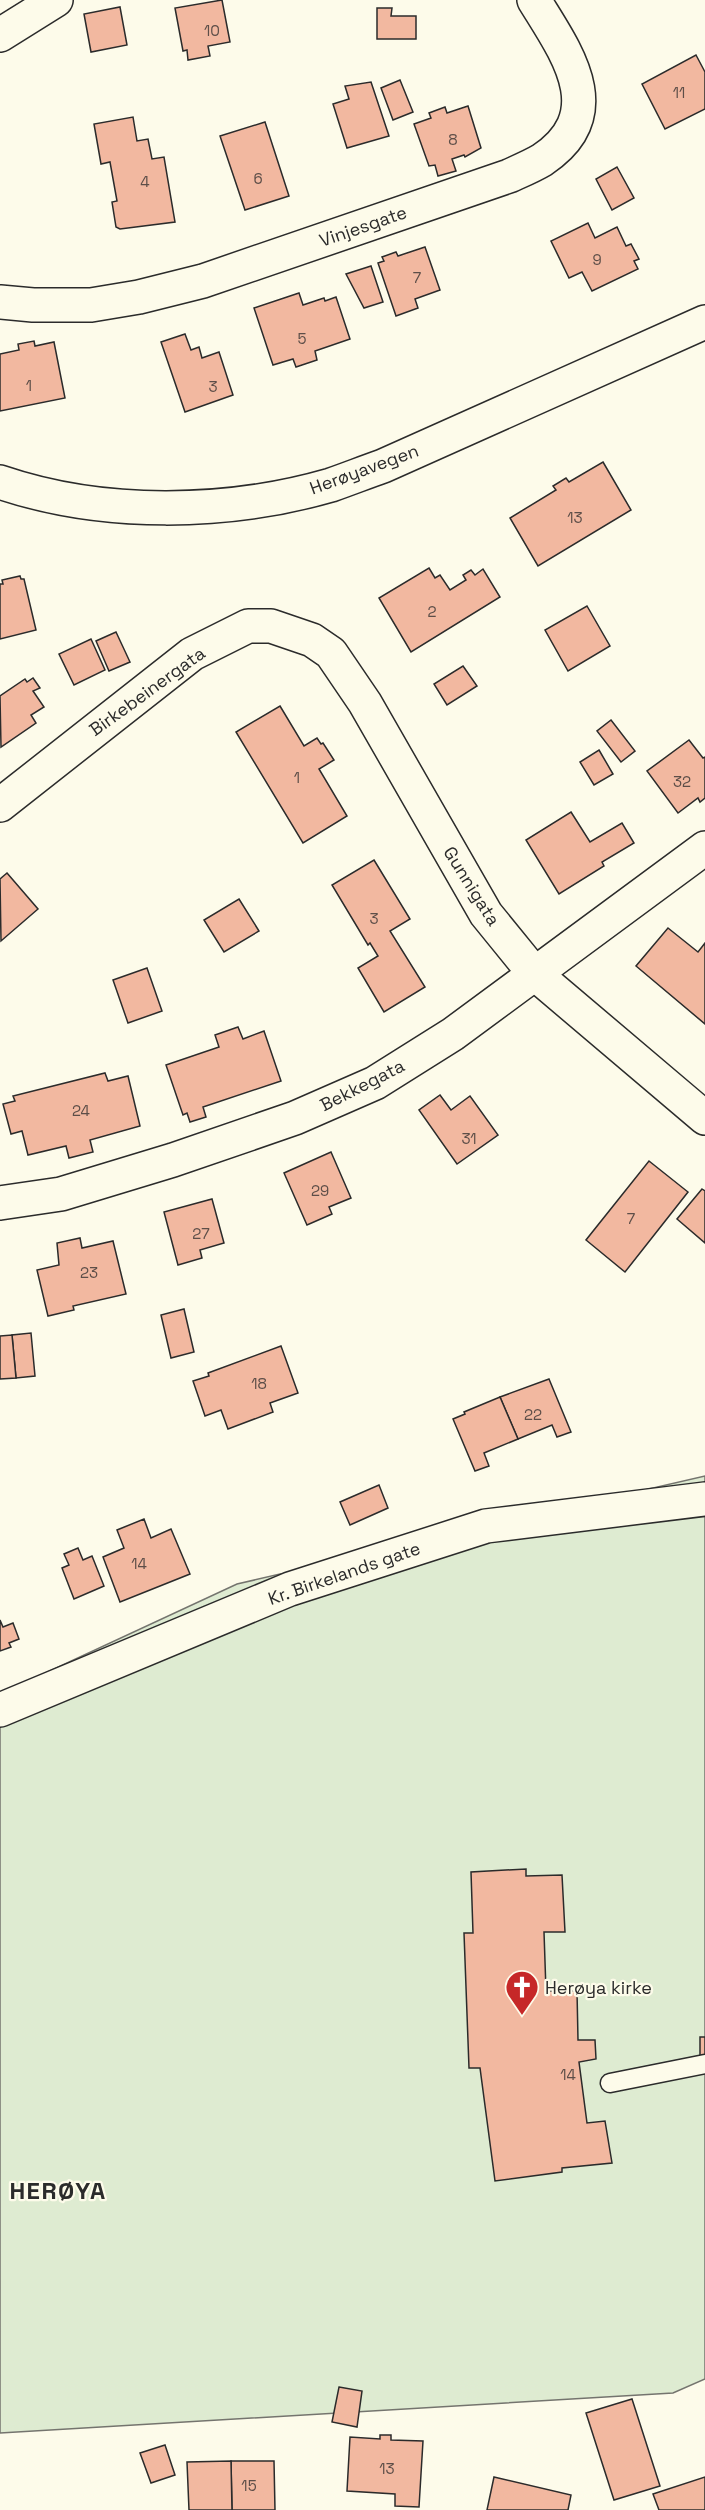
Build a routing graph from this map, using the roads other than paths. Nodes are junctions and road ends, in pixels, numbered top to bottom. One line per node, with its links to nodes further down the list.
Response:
1 (56, 0): 3 (main road)
2 (534, 0): 4 (main road, Vinjesgate)
3 (0, 35)
4 (0, 302)
5 (705, 322): 6 (main road, Herøyavegen)
6 (0, 482)
7 (312, 639): 8 (main road, Birkebeinergata); 10 (main road, Gunnigata)
8 (0, 805)
9 (705, 848): 10 (main road, Bekkegata)
10 (534, 973): 11 (main road, Gunnigata); 12 (main road, Bekkegata)
11 (705, 1118)
12 (0, 1203)
13 (705, 1499): 14 (main road, Kr. Birkelands gate)
14 (0, 1710)
15 (705, 2064): 16 (lane)
16 (610, 2083)

